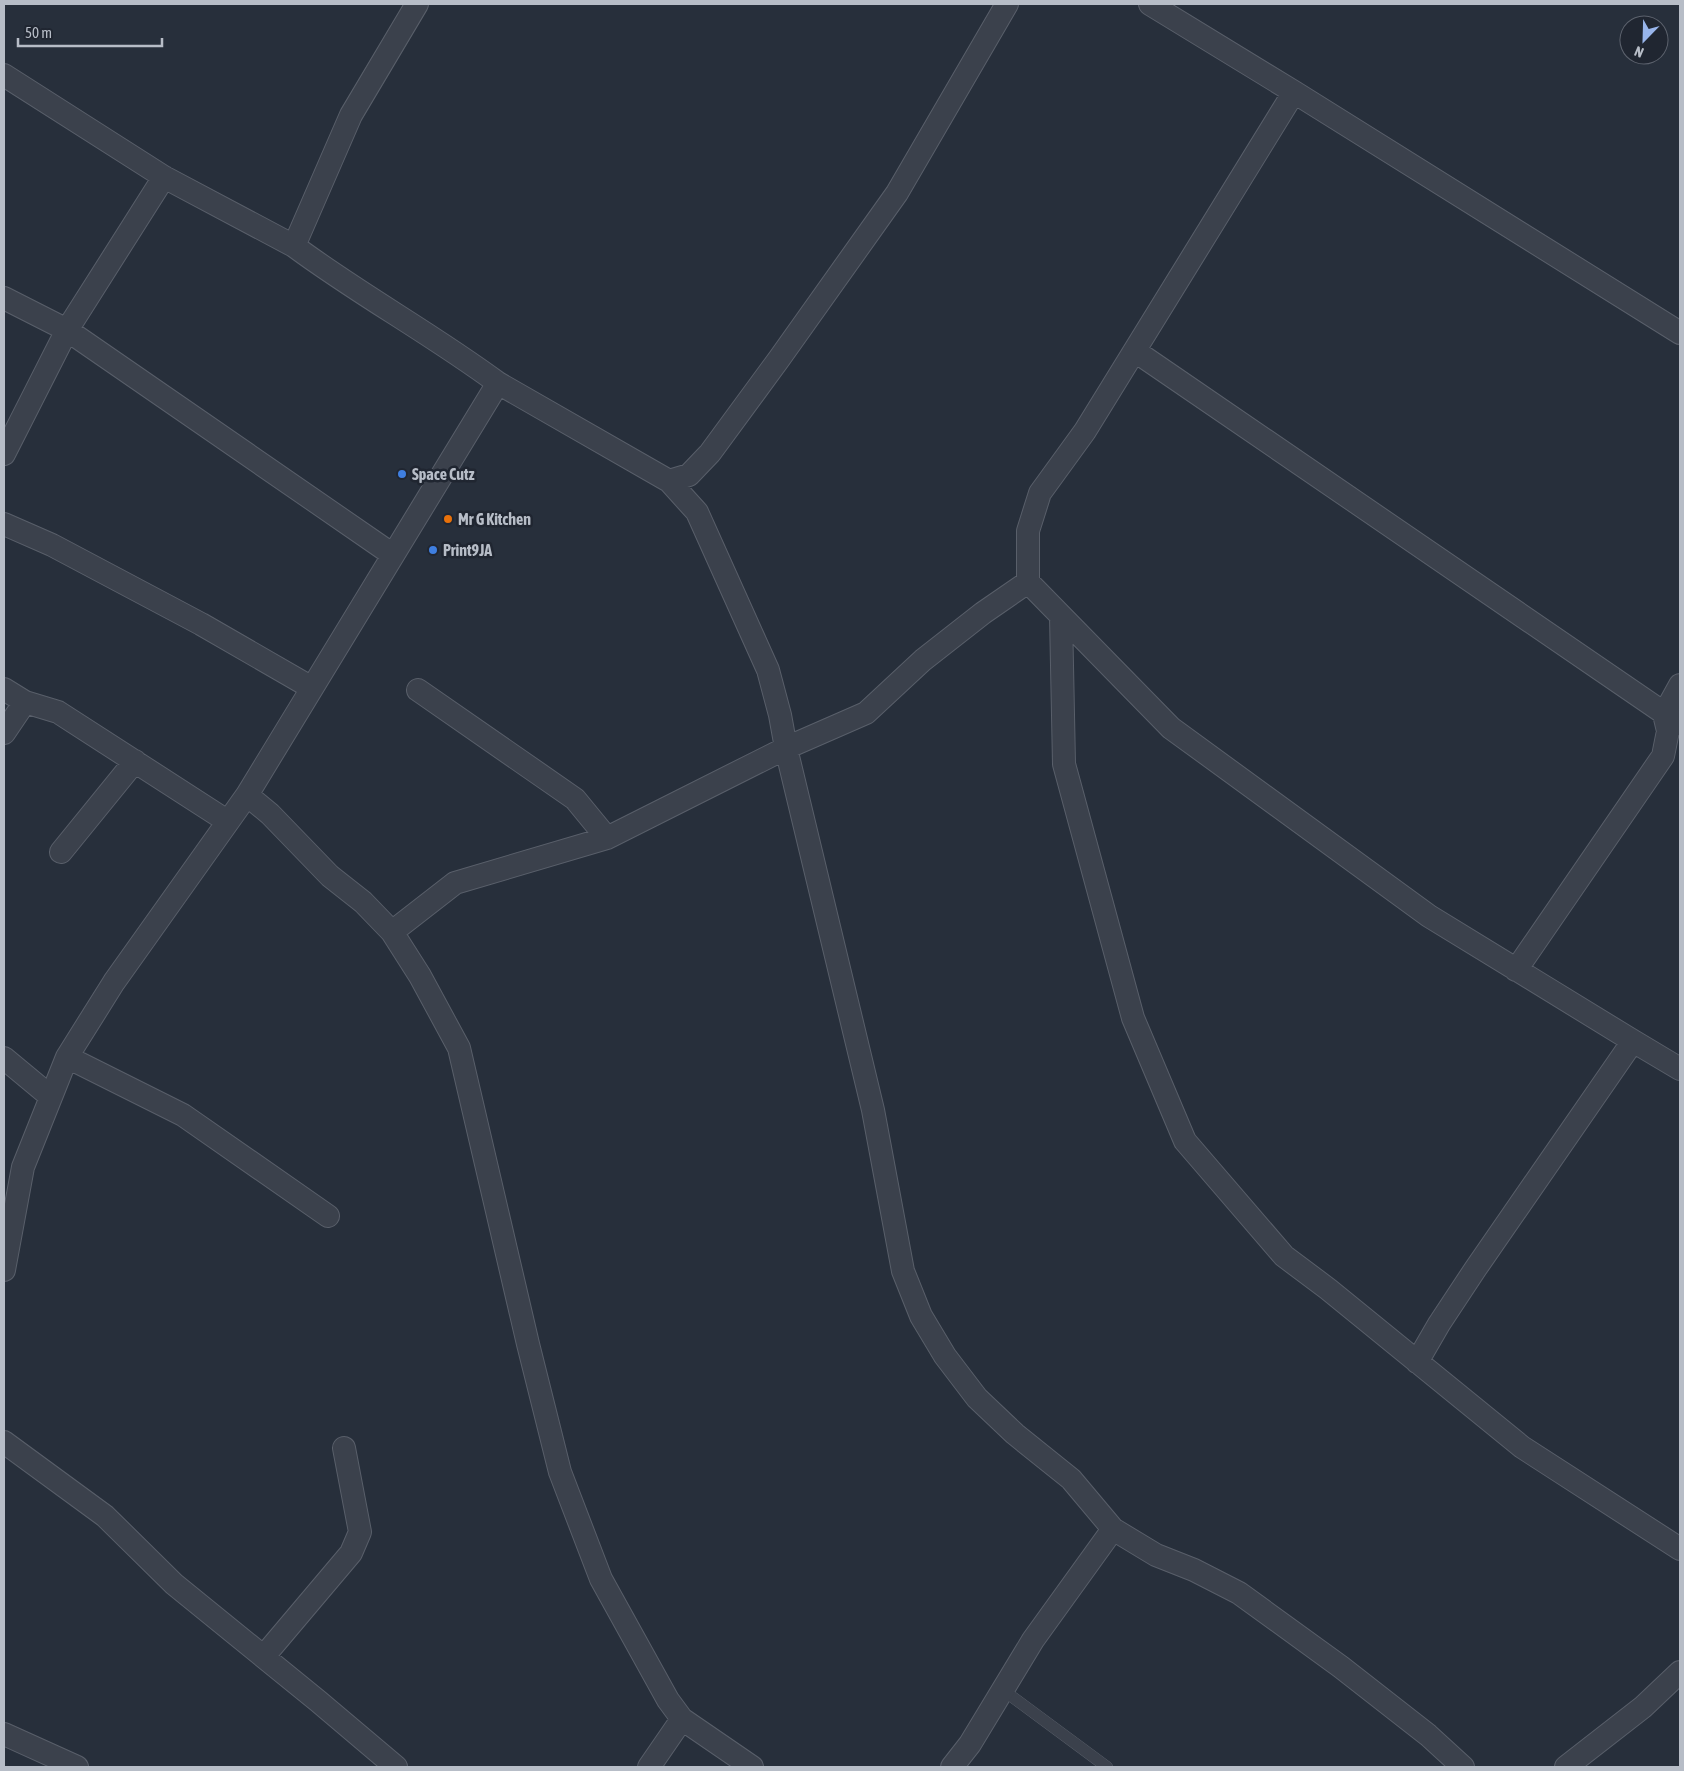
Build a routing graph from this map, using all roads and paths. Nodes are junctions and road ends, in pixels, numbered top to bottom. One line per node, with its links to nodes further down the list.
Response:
1 (417, 4): 7 (street)
2 (1007, 4): 14 (street)
3 (1150, 4): 5 (street)
4 (4, 75): 6 (street)
5 (1294, 92): 10 (street); 11 (street)
6 (164, 177): 7 (street); 9 (street)
7 (294, 246): 12 (street)
8 (4, 298): 9 (street)
9 (66, 330): 13 (street); 16 (street)
10 (1680, 333)
11 (1135, 351): 17 (street); 24 (street)
12 (498, 383): 14 (street); 16 (street)
13 (4, 454)
14 (669, 482): 26 (street)
15 (4, 524): 20 (street)
16 (393, 555): 20 (street)
17 (1028, 582): 18 (street); 26 (street)
18 (1061, 616): 33 (street); 41 (street)
19 (1680, 685): 24 (street)
20 (312, 688): 28 (street)
21 (4, 689): 23 (street)
22 (418, 690): 30 (street)
23 (24, 702): 25 (street); 27 (street)
24 (1672, 719): 33 (street)
25 (4, 732)
26 (786, 748): 30 (street); 44 (street)
27 (135, 762): 29 (street); 31 (street)
28 (247, 795): 29 (street); 32 (street)
29 (227, 821): 35 (street)
30 (607, 838): 32 (street)
31 (61, 852)
32 (392, 932): 49 (street)
33 (1516, 970): 34 (street)
34 (1633, 1041): 37 (street); 41 (street)
35 (67, 1057): 38 (street); 39 (street)
36 (4, 1058): 38 (street)
37 (1680, 1068)
38 (51, 1097): 40 (street)
39 (328, 1216)
40 (4, 1270)
41 (1417, 1362): 45 (street)
42 (4, 1442): 46 (street)
43 (344, 1448): 46 (street)
44 (1112, 1529): 48 (street); 57 (street)
45 (1680, 1549)
46 (264, 1656): 52 (street)
47 (1680, 1672): 58 (street)
48 (1003, 1690): 55 (street); 56 (lane)
49 (682, 1719): 53 (street); 54 (street)
50 (4, 1734): 51 (street)
51 (77, 1767)
52 (396, 1767)
53 (649, 1767)
54 (752, 1767)
55 (952, 1767)
56 (1107, 1767)
57 (1463, 1767)
58 (1566, 1767)

